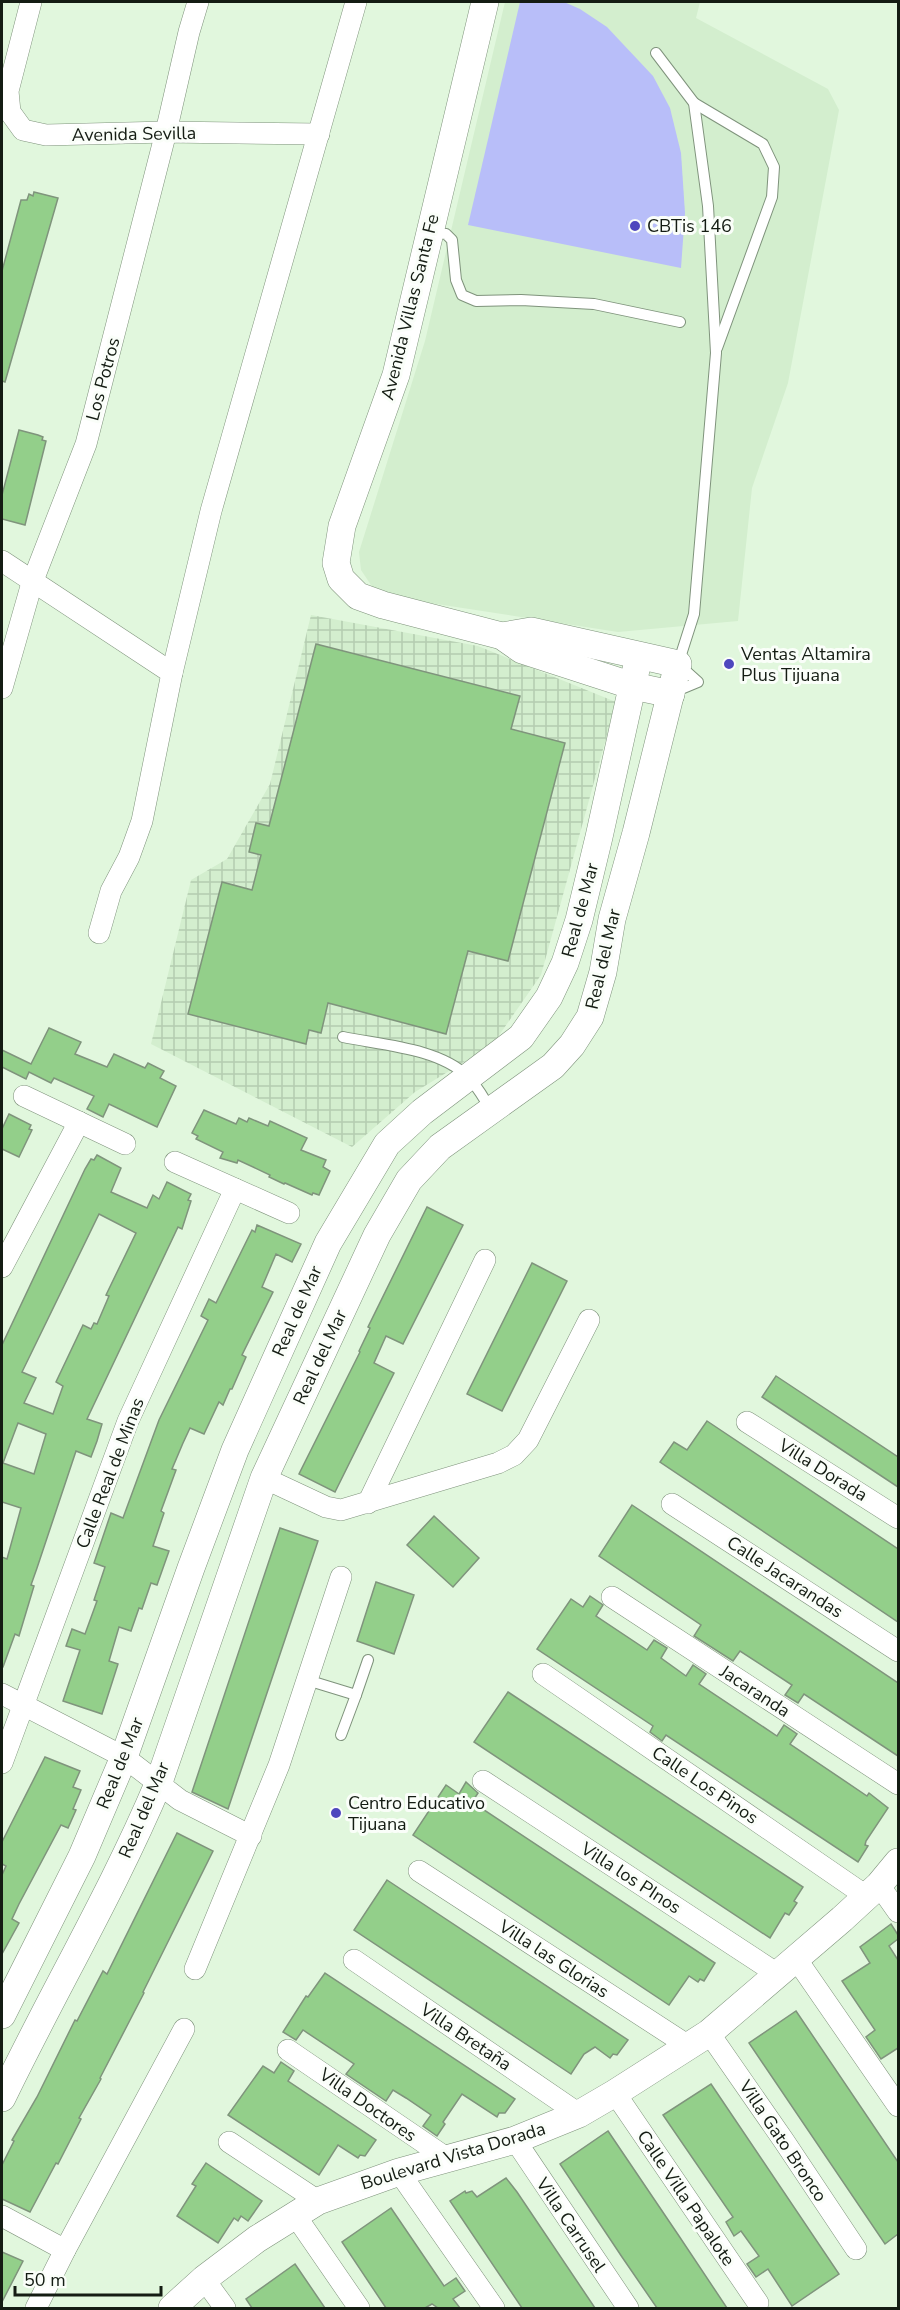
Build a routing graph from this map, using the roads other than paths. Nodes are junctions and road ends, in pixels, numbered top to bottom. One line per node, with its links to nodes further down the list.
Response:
1 (31, 2): 7 (street, Avenida Sevilla)
2 (198, 2): 7 (street, Los Potros)
3 (357, 2): 8 (street)
4 (485, 2): 9 (street, Avenida Villas Santa Fe)
5 (656, 53): 6 (lane)
6 (694, 103): 11 (lane); 11 (lane)
7 (166, 132): 8 (street, Avenida Sevilla); 13 (street, Los Potros)
8 (319, 134): 17 (street)
9 (429, 232): 10 (lane); 14 (street, Avenida Villas Santa Fe)
10 (680, 322)
11 (716, 353): 16 (lane)
12 (2, 561): 13 (street)
13 (32, 583): 17 (street); 19 (street, Los Potros)
14 (502, 636): 15 (street, Avenida Villas Santa Fe); 18 (street, Avenida Villas Santa Fe)
15 (639, 656): 16 (street, Avenida Villas Santa Fe); 18 (street, Real de Mar)
16 (678, 664): 20 (street, Real del Mar)
17 (172, 673): 21 (street)
18 (633, 686): 20 (street, Avenida Villas Santa Fe); 23 (street, Real de Mar)
19 (2, 688)
20 (671, 694): 25 (street, Real del Mar)
21 (99, 933)
22 (343, 1037): 23 (lane)
23 (469, 1077): 25 (lane); 49 (street, Real de Mar)
24 (24, 1096): 26 (street)
25 (491, 1110): 35 (street, Real del Mar)
26 (79, 1122): 27 (street); 32 (street)
27 (125, 1144)
28 (175, 1162): 29 (street)
29 (235, 1189): 30 (street); 47 (street, Calle Real de Minas)
30 (289, 1213)
31 (485, 1260): 36 (street)
32 (2, 1267)
33 (589, 1320): 36 (street)
34 (747, 1422): 38 (street, Villa Dorada)
35 (264, 1478): 36 (street); 52 (street, Real del Mar)
36 (368, 1503)
37 (672, 1504): 41 (street, Calle Jacarandas)
38 (898, 1518)
39 (341, 1577): 44 (street)
40 (612, 1597): 53 (street, Jacaranda)
41 (898, 1651)
42 (368, 1660): 46 (lane)
43 (543, 1674): 57 (street, Calle Los Pinos)
44 (307, 1680): 46 (lane); 54 (street)
45 (2, 1694): 47 (street)
46 (356, 1695): 48 (lane)
47 (23, 1704): 49 (street); 50 (street, Calle Real de Minas)
48 (341, 1735)
49 (124, 1757): 52 (street); 62 (street, Real de Mar)
50 (2, 1763)
51 (483, 1781): 60 (street, Villa los PInos)
52 (159, 1782): 54 (street); 67 (street, Real del Mar)
53 (898, 1784)
54 (251, 1836): 61 (street)
55 (898, 1862): 57 (street, Boulevard Vista Dorada)
56 (419, 1871): 64 (street, Villa las Glorias)
57 (873, 1891): 58 (street); 60 (street, Boulevard Vista Dorada)
58 (898, 1912)
59 (354, 1960): 69 (street, Villa Bretaña)
60 (788, 1967): 64 (street, Boulevard Vista Dorada); 68 (street)
61 (195, 1970)
62 (2, 2015)
63 (184, 2029): 78 (street)
64 (699, 2040): 66 (street, Boulevard Vista Dorada); 77 (street, Villa Gato Bronco)
65 (288, 2050): 72 (street, Villa Doctores)
66 (615, 2093): 69 (street, Boulevard Vista Dorada); 80 (street, Calle Villa Papalote)
67 (2, 2098)
68 (898, 2106)
69 (579, 2114): 70 (street, Boulevard Vista Dorada)
70 (514, 2140): 72 (street, Boulevard Vista Dorada); 86 (street, Villa Carrusel)
71 (229, 2142): 74 (street)
72 (448, 2159): 73 (street, Boulevard Vista Dorada)
73 (399, 2172): 74 (street, Boulevard Vista Dorada); 85 (street)
74 (318, 2201): 75 (street, Boulevard Vista Dorada)
75 (295, 2215): 79 (street, Boulevard Vista Dorada); 84 (street)
76 (2, 2216): 78 (street)
77 (856, 2249)
78 (65, 2250): 81 (street)
79 (204, 2279): 82 (street, Boulevard Vista Dorada); 83 (street)
80 (758, 2303)
81 (36, 2308)
82 (172, 2308)
83 (225, 2308)
84 (359, 2308)
85 (494, 2308)
86 (628, 2308)

